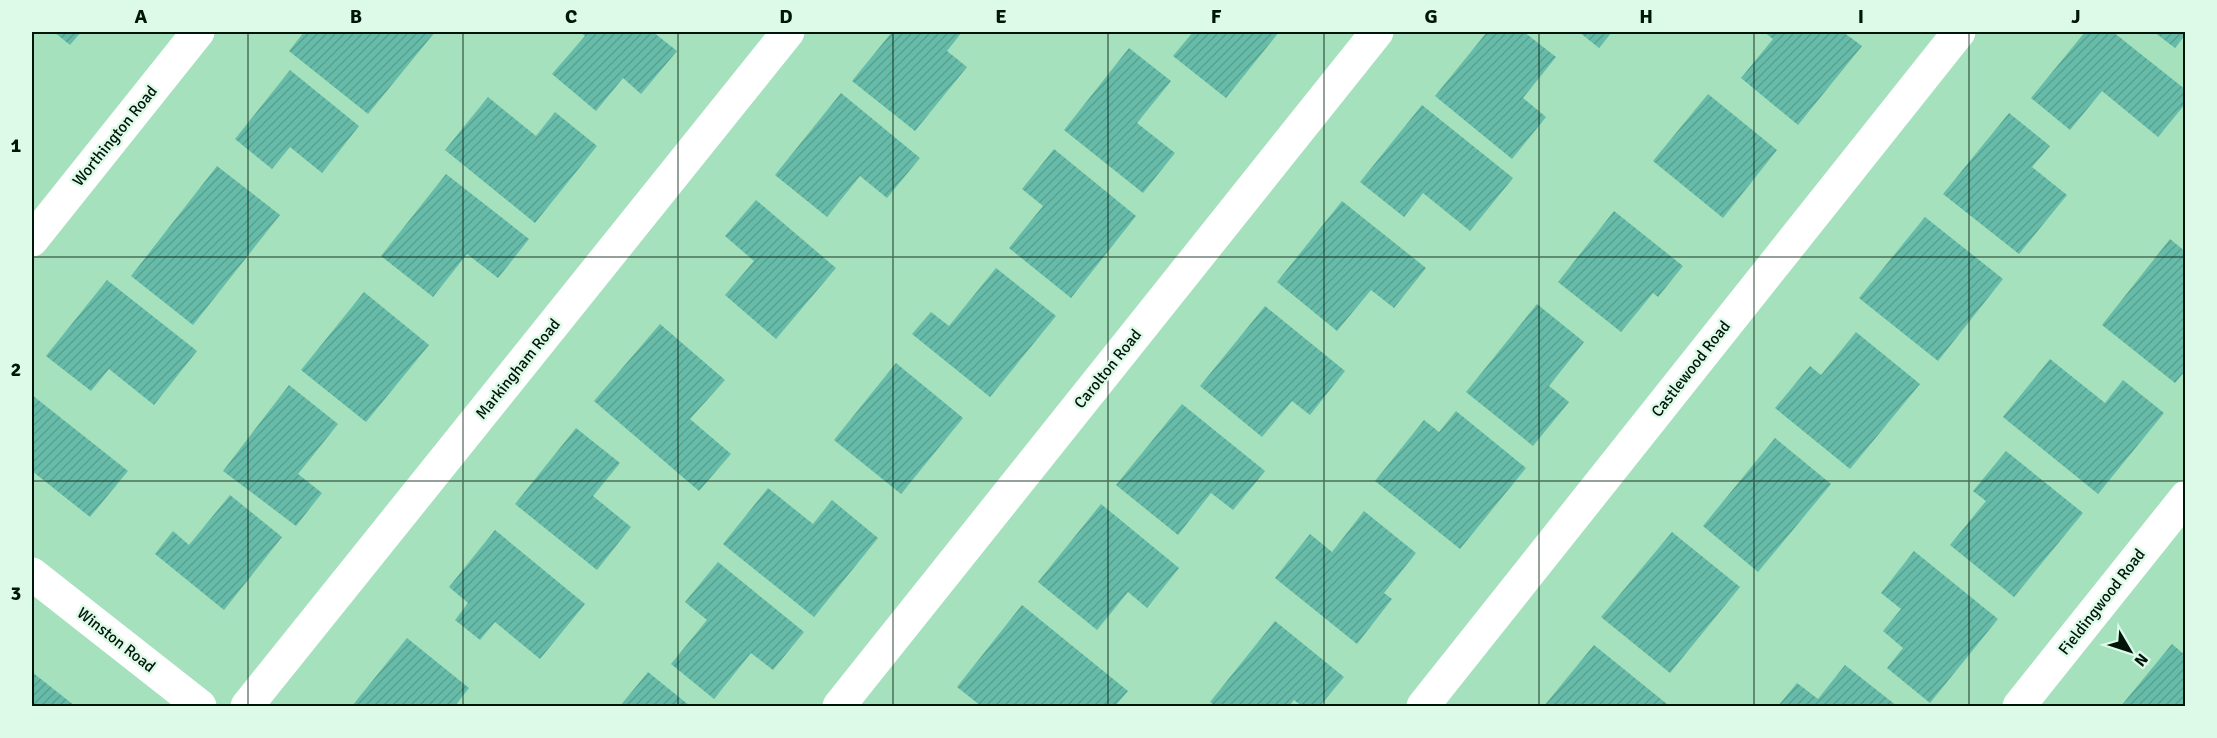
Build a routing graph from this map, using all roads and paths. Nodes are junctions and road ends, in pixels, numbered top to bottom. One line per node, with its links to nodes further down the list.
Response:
1 (198, 32): 5 (street, Worthington Road)
2 (788, 32): 9 (street, Markingham Road)
3 (1377, 32): 10 (street, Carolton Road)
4 (1959, 32): 11 (street, Castlewood Road)
5 (32, 240)
6 (2186, 497): 12 (street, Fieldingwood Road)
7 (32, 574): 8 (street, Winston Road)
8 (200, 706)
9 (247, 706)
10 (839, 706)
11 (1423, 706)
12 (2019, 706)

